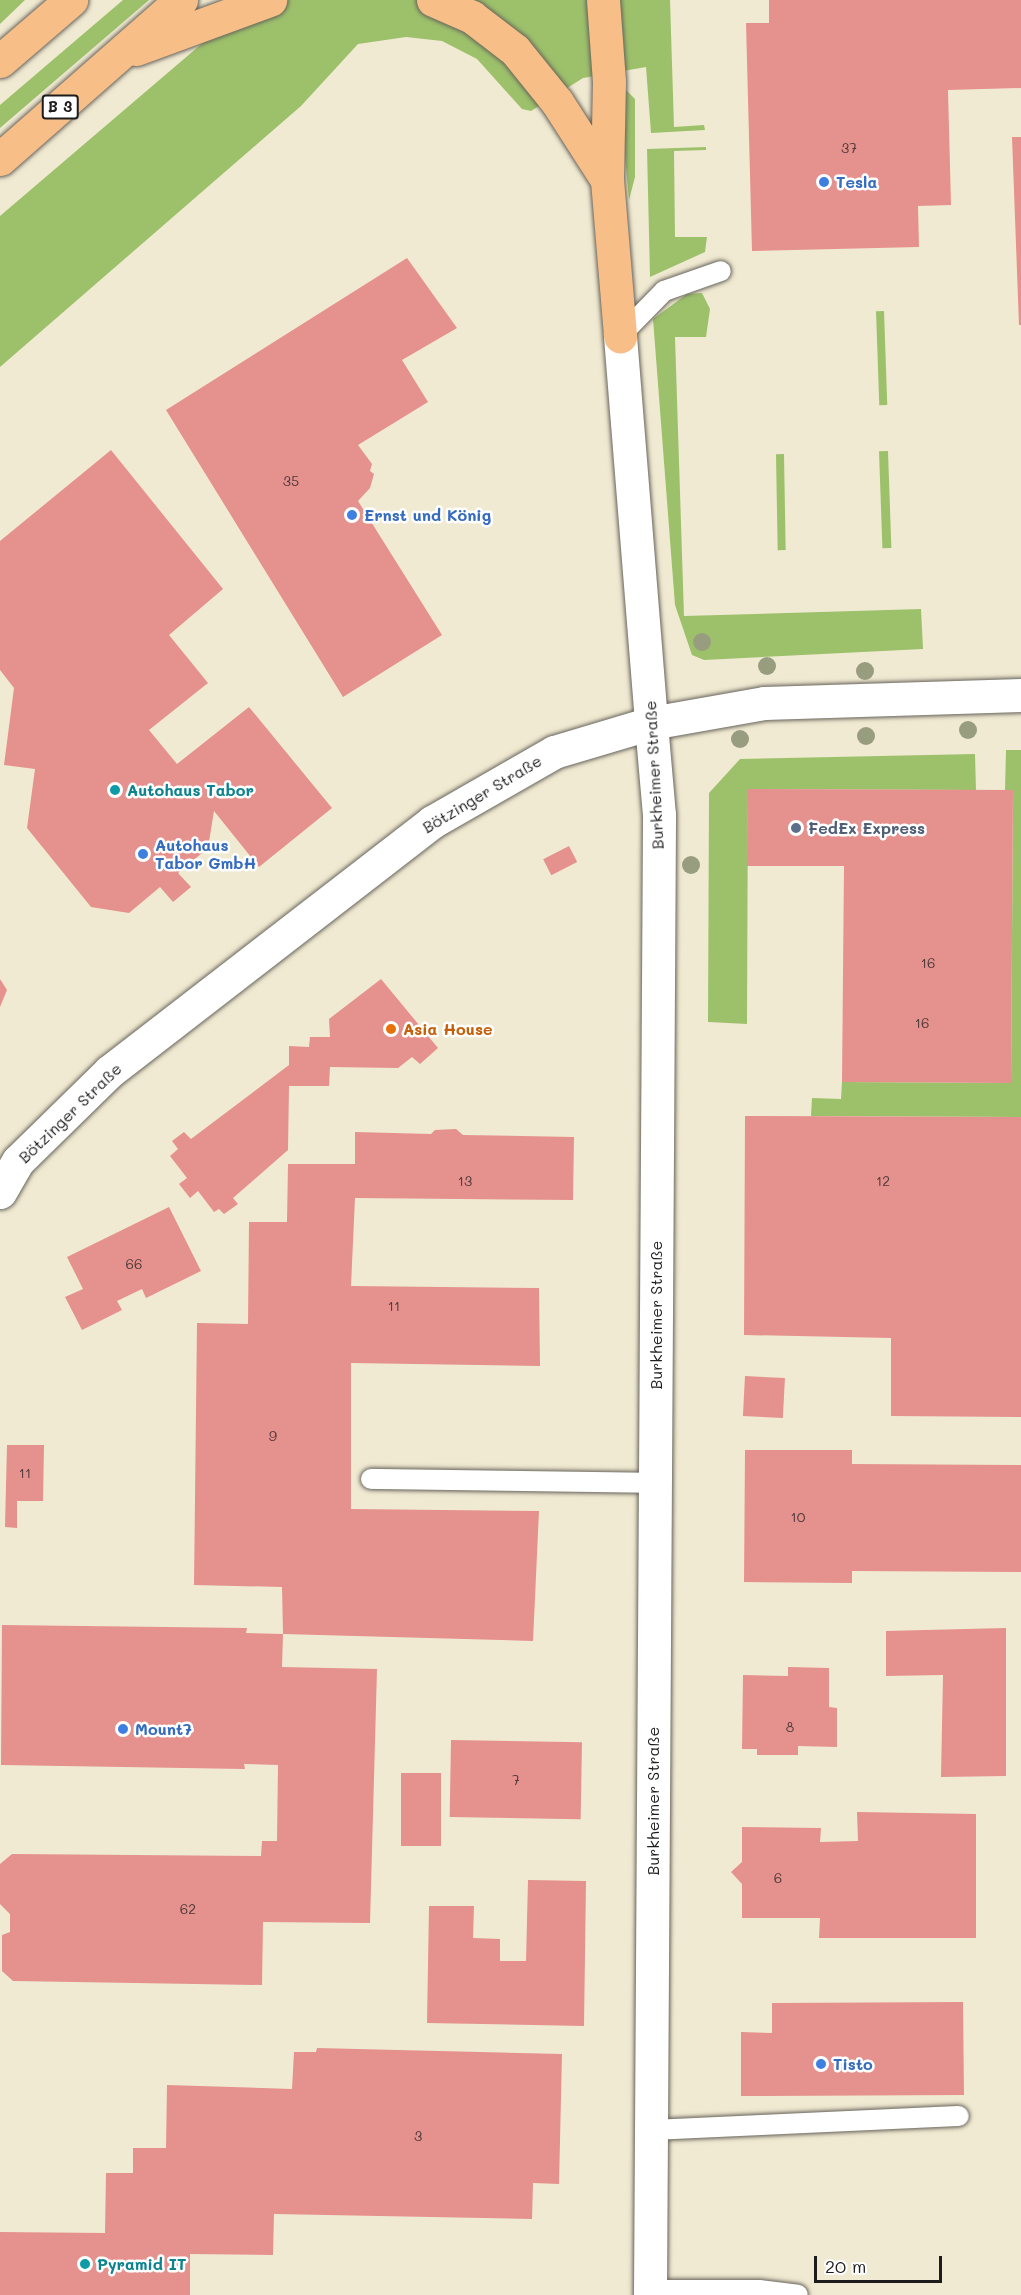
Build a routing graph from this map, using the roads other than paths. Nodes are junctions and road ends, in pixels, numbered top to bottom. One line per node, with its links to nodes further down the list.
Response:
1 (71, 0): 7 (highway)
2 (181, 0): 6 (highway, B 3)
3 (270, 0): 6 (highway)
4 (433, 0): 9 (highway)
5 (603, 0): 9 (highway)
6 (120, 55): 8 (highway, B 3)
7 (0, 61)
8 (0, 159)
9 (607, 180): 11 (highway)
10 (722, 271): 11 (lane)
11 (620, 336): 13 (street, Burkheimer Straße)
12 (1021, 695): 13 (street, Bötzinger Straße)
13 (651, 723): 14 (street, Bötzinger Straße); 16 (street, Burkheimer Straße)
14 (0, 1192)
15 (371, 1479): 16 (lane)
16 (655, 1483): 18 (street, Burkheimer Straße)
17 (959, 2116): 18 (lane)
18 (651, 2130): 19 (street, Burkheimer Straße)
19 (650, 2292): 20 (lane)
20 (798, 2295)

